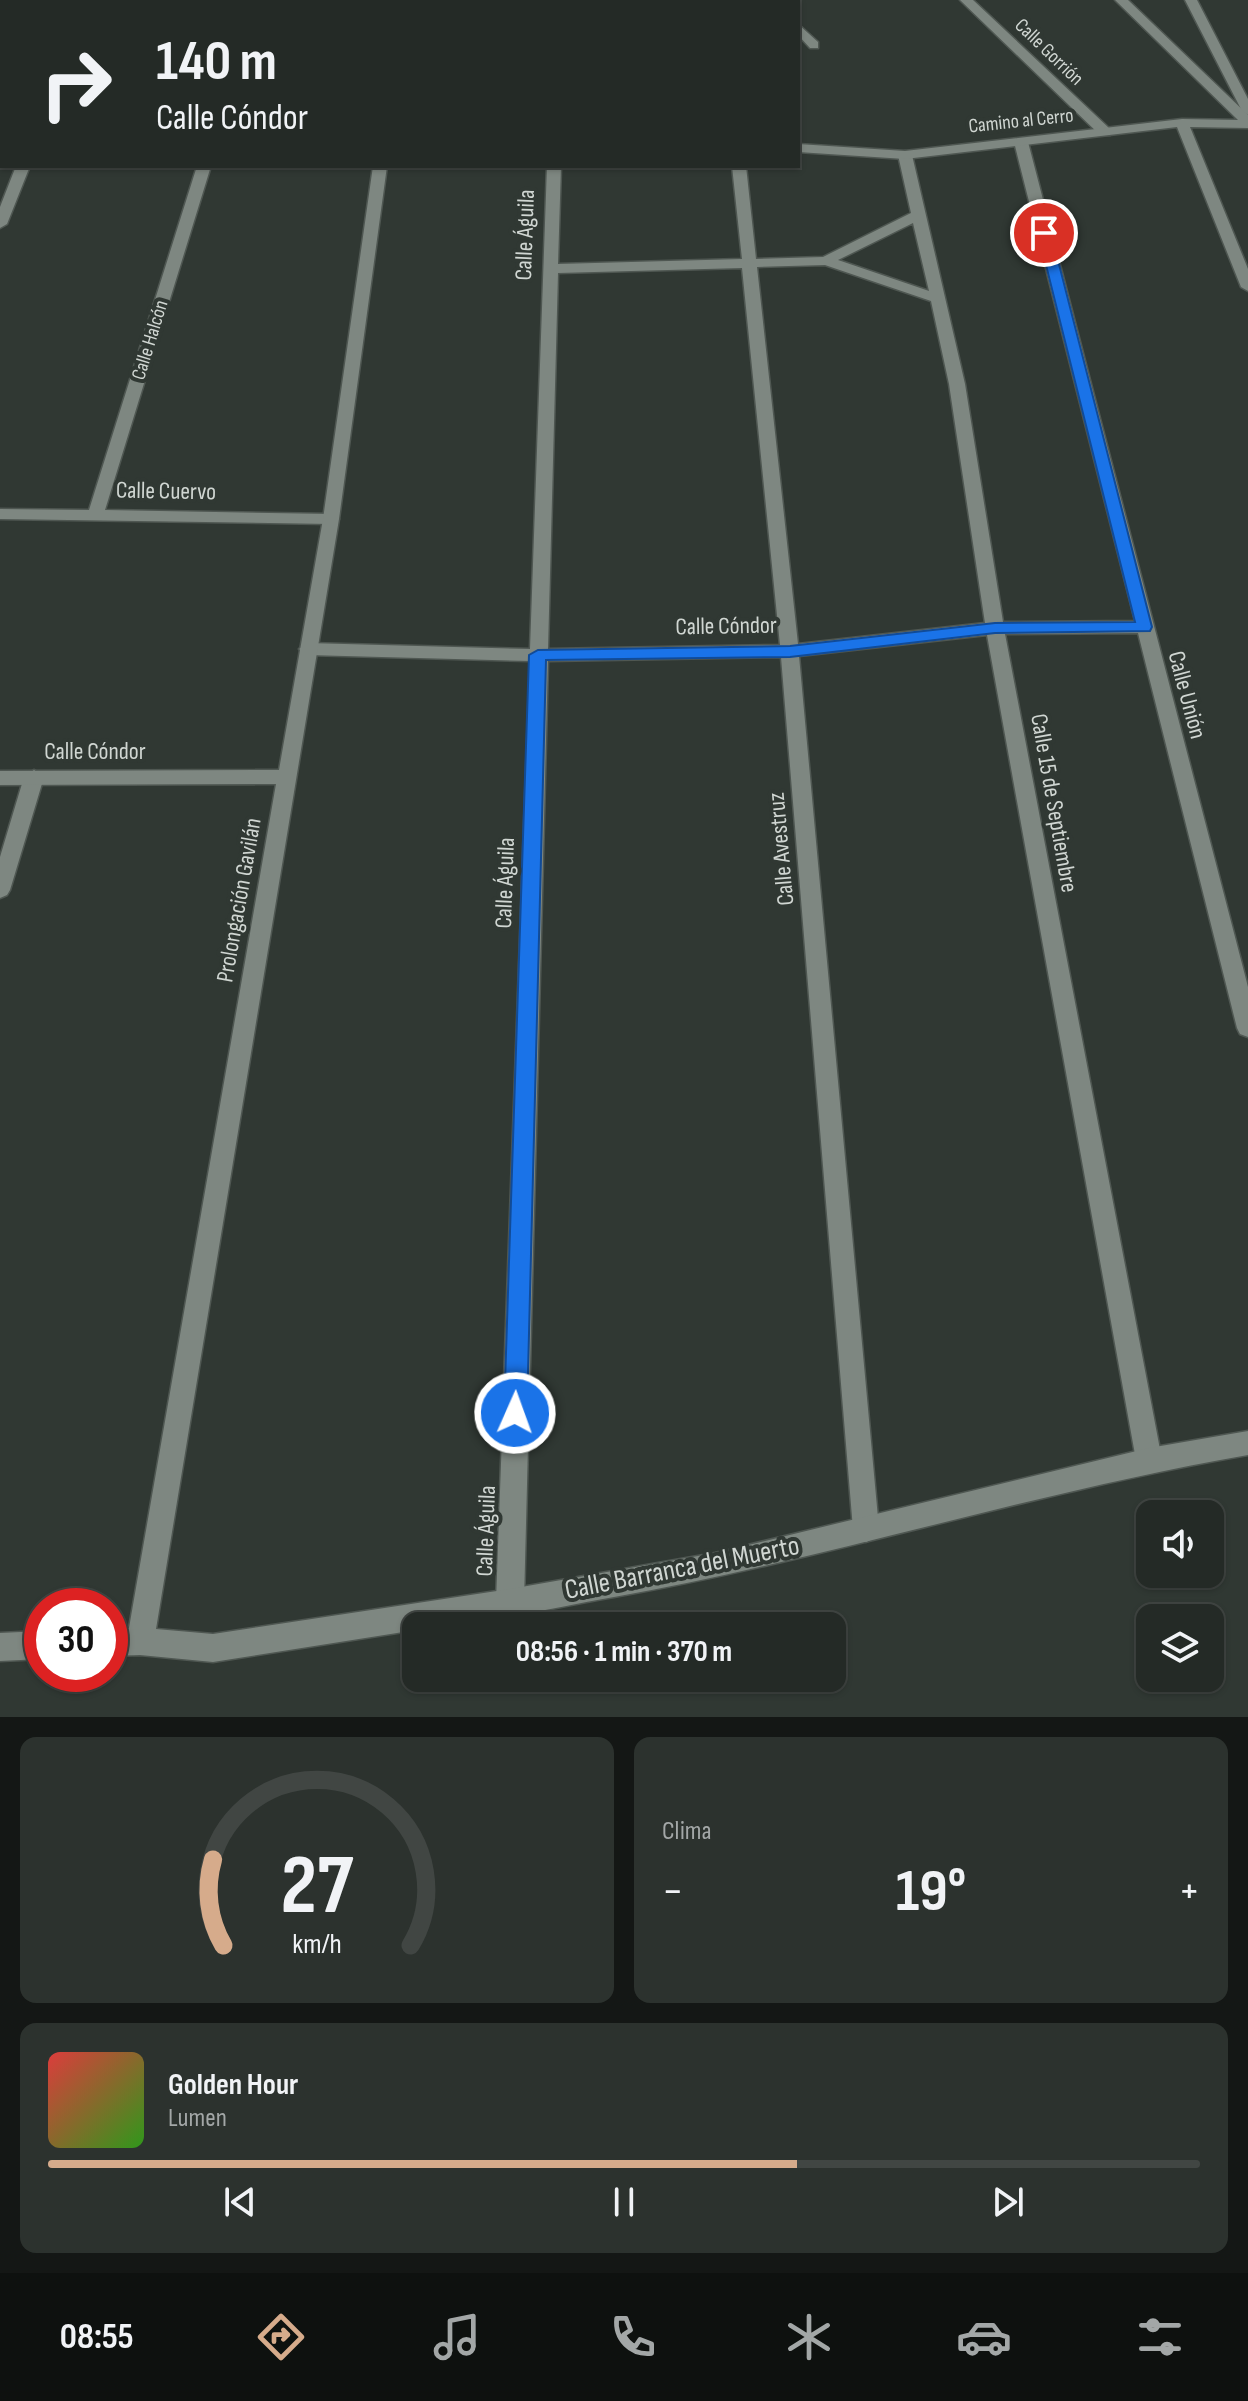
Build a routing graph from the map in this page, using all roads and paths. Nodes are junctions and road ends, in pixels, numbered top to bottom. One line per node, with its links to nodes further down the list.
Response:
1 (966, 0): 8 (street, Calle Gorrión)
2 (1121, 0): 6 (street)
3 (1191, 0): 6 (street)
4 (800, 30): 5 (street)
5 (814, 45)
6 (1246, 117): 7 (street, Camino al Cerro)
7 (1182, 123): 8 (street, Camino al Cerro); 22 (street)
8 (1105, 132): 9 (street, Camino al Cerro)
9 (1021, 142): 11 (street, Camino al Cerro); 27 (street, Calle Unión)
10 (800, 148): 11 (street, Camino al Cerro)
11 (905, 155): 17 (street, Calle 15 de Septiembre)
12 (22, 168): 18 (street)
13 (203, 168): 25 (street, Calle Halcón)
14 (380, 168): 26 (street, Prolongación Gavilán)
15 (554, 168): 21 (street, Calle Águila)
16 (739, 168): 20 (street, Calle Avestruz)
17 (919, 215): 19 (street); 23 (street, Calle 15 de Septiembre)
18 (0, 224)
19 (826, 261): 20 (street); 23 (street)
20 (749, 265): 21 (street); 30 (street, Calle Avestruz)
21 (550, 269): 31 (street, Calle Águila)
22 (1248, 287)
23 (938, 299): 28 (street, Calle 15 de Septiembre)
24 (0, 514): 25 (street, Calle Cuervo)
25 (96, 514): 26 (street, Calle Cuervo)
26 (331, 519): 29 (street, Prolongación Gavilán)
27 (1144, 627): 28 (street, Calle Cóndor); 36 (street, Calle Unión)
28 (995, 628): 30 (street, Calle Cóndor); 38 (street, Calle 15 de Septiembre)
29 (308, 649): 31 (street, Calle Cóndor); 33 (street, Prolongación Gavilán)
30 (790, 651): 31 (street, Calle Cóndor); 39 (street, Calle Avestruz)
31 (538, 655): 40 (street, Calle Águila)
32 (34, 777): 33 (street, Calle Cóndor); 34 (street, Calle Cóndor); 35 (street)
33 (286, 777): 42 (street, Prolongación Gavilán)
34 (0, 778)
35 (0, 890)
36 (1248, 1028)
37 (1248, 1443): 38 (street, Calle Barranca del Muerto)
38 (1149, 1460): 39 (street, Calle Barranca del Muerto)
39 (866, 1529): 40 (street, Calle Barranca del Muerto)
40 (510, 1602): 42 (street, Calle Barranca del Muerto)
41 (128, 1641): 42 (street, Calle Barranca del Muerto)
42 (140, 1641)
43 (24, 1646): 44 (street)
44 (0, 1647)

